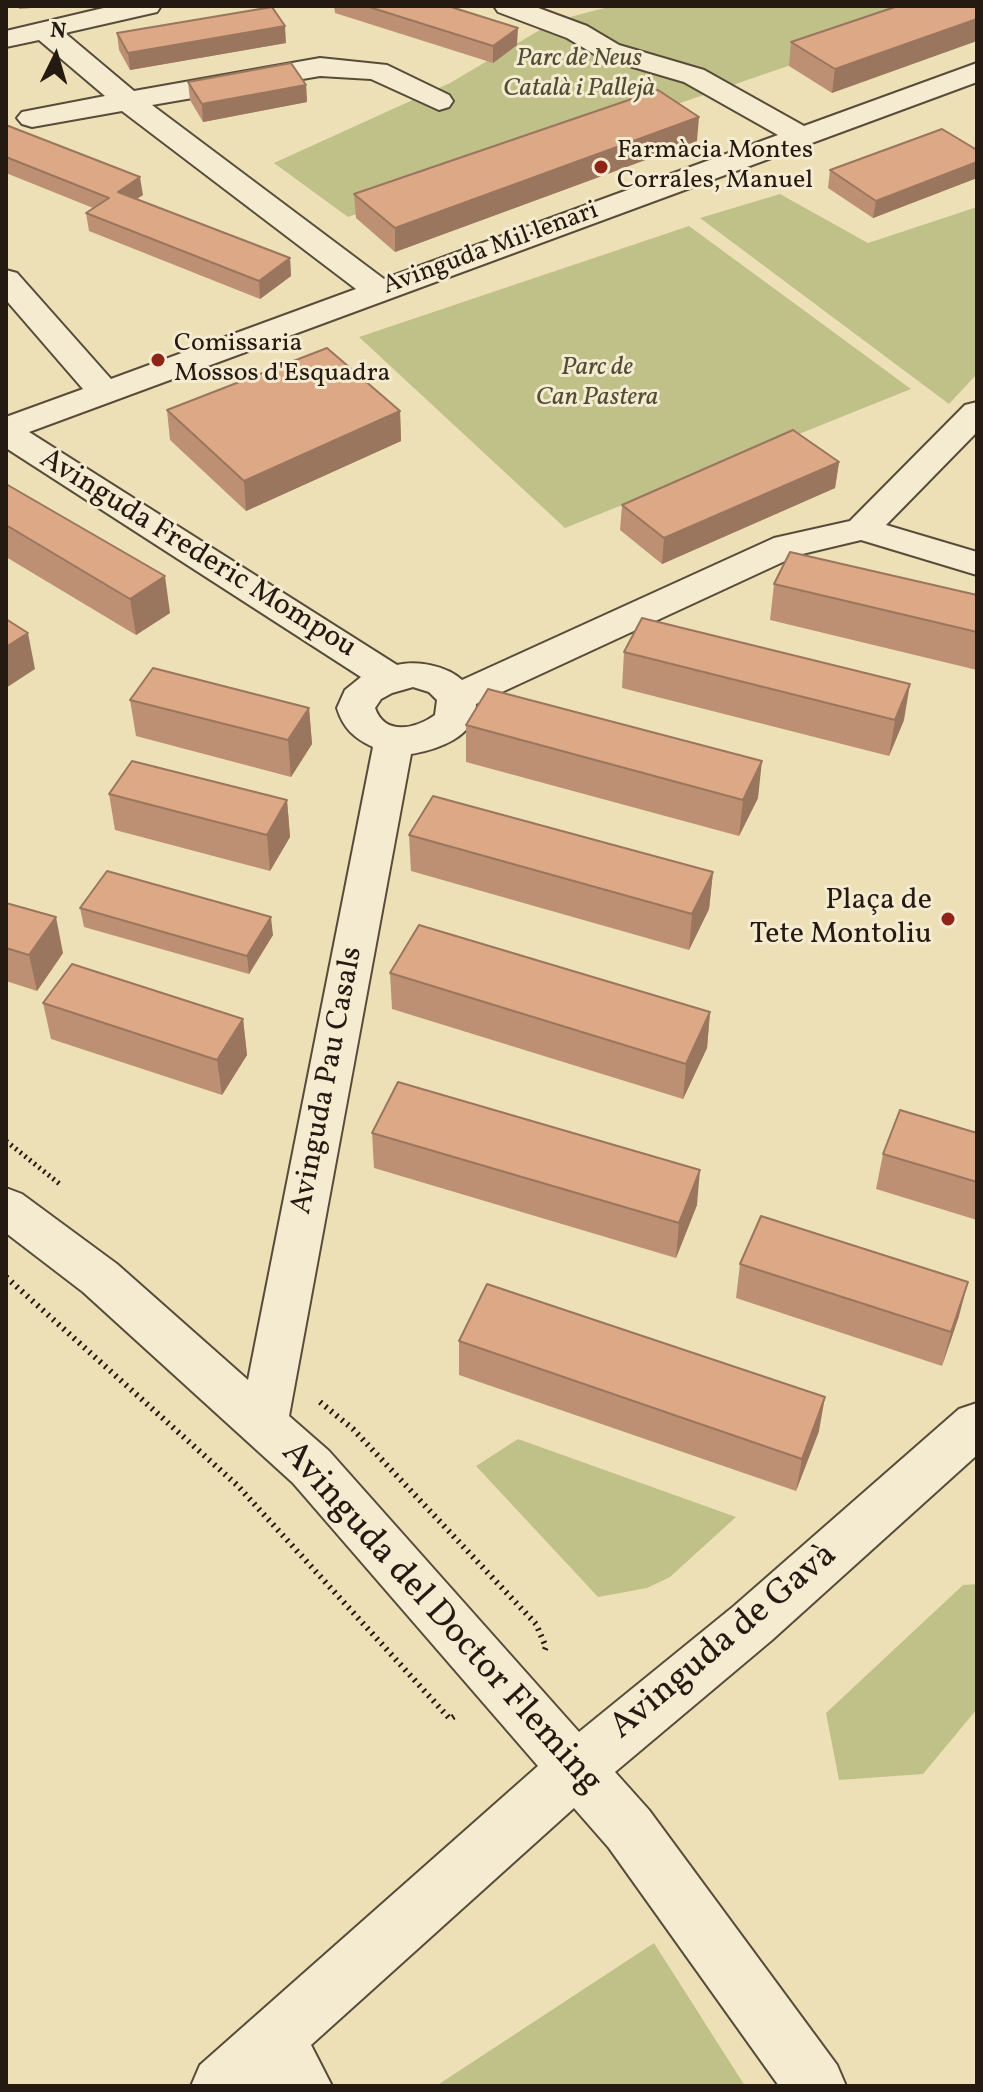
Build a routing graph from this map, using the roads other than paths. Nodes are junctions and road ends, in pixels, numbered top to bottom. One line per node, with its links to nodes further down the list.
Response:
1 (147, 6): 3 (street)
2 (508, 6): 9 (street)
3 (43, 29): 4 (street); 6 (street)
4 (6, 39)
5 (977, 72): 9 (street, Avinguda Mil·lenari)
6 (128, 101): 7 (street); 8 (street); 11 (street)
7 (439, 101)
8 (32, 118)
9 (801, 136): 11 (street, Avinguda Mil·lenari)
10 (6, 280): 12 (street)
11 (379, 291): 12 (street, Avinguda Mil·lenari)
12 (104, 392): 14 (street, Avinguda Mil·lenari)
13 (977, 412): 15 (street)
14 (6, 431): 17 (street, Avinguda Frederic Mompou)
15 (862, 529): 16 (street); 18 (street)
16 (977, 564)
17 (389, 677): 18 (street); 19 (street)
18 (457, 698): 19 (street)
19 (394, 740): 21 (street, Avinguda Pau Casals)
20 (6, 1207): 21 (street, Avinguda del Doctor Fleming)
21 (263, 1422): 23 (street, Avinguda del Doctor Fleming)
22 (977, 1424): 23 (street, Avinguda de Gavà)
23 (575, 1770): 24 (street, Avinguda de Gavà); 26 (street, Avinguda del Doctor Fleming)
24 (288, 2064): 25 (street, Avinguda de Gavà)
25 (221, 2086)
26 (816, 2086)

